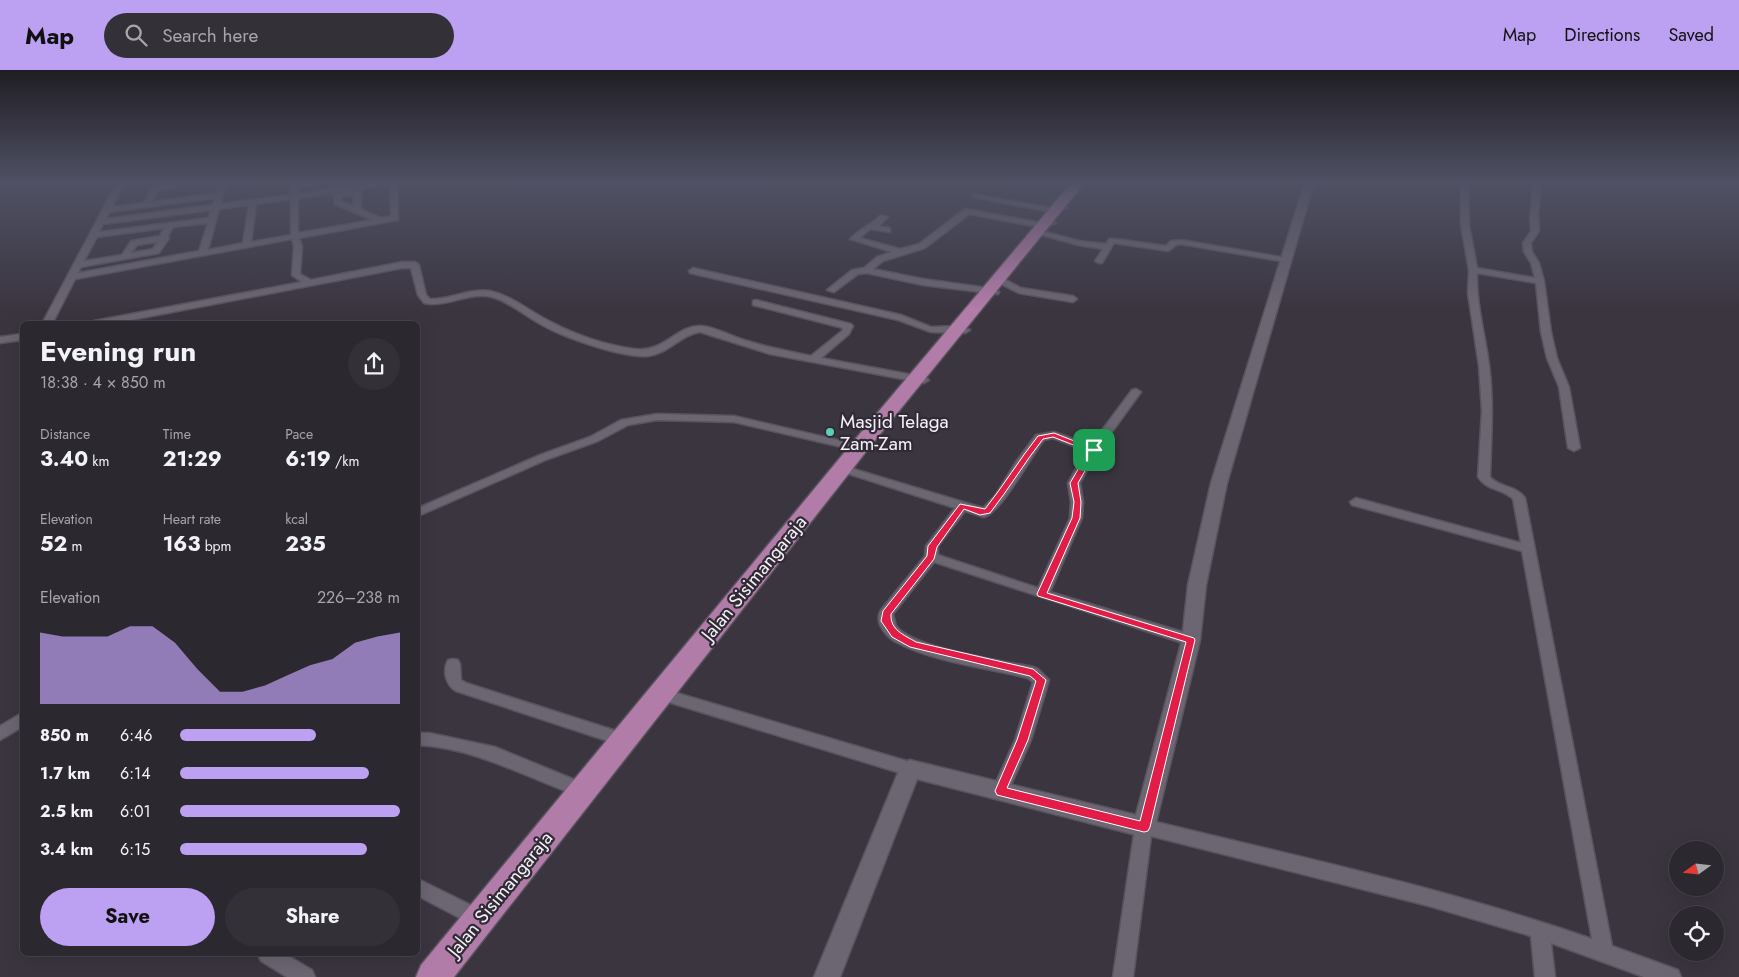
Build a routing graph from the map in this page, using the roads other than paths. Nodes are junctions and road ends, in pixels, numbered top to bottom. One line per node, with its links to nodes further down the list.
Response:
1 (99, 224): 17 (street)
2 (176, 224): 14 (street)
3 (211, 224): 23 (street)
4 (249, 224): 20 (street)
5 (295, 224): 18 (street)
6 (362, 224): 18 (street)
7 (877, 224): 15 (street)
8 (950, 224): 22 (street)
9 (1048, 224): 34 (highway, Jalan Sisimangaraja)
10 (1059, 224): 21 (street)
11 (1297, 224): 25 (street)
12 (1465, 224): 29 (street)
13 (1534, 224): 32 (street)
14 (170, 225): 17 (street); 19 (street)
15 (874, 227): 16 (street); 22 (street)
16 (887, 230)
17 (92, 235): 27 (street)
18 (295, 236): 20 (street); 33 (street)
19 (165, 238): 24 (street); 24 (street)
20 (247, 245): 23 (street)
21 (1107, 247): 25 (street); 26 (street)
22 (900, 252): 28 (street)
23 (203, 253): 31 (street)
24 (124, 257): 27 (street)
25 (1286, 260): 56 (street)
26 (1099, 261)
27 (77, 265): 31 (street)
28 (867, 270): 34 (street); 35 (street)
29 (1473, 270): 32 (street); 53 (street)
30 (693, 271): 40 (street)
31 (72, 277): 38 (street)
32 (1540, 281): 47 (street)
33 (310, 283): 39 (street); 43 (street)
34 (996, 288): 36 (street); 40 (highway, Jalan Sisimangaraja)
35 (831, 290)
36 (1073, 299)
37 (756, 302): 43 (street)
38 (49, 321)
39 (110, 321)
40 (961, 329): 44 (highway, Jalan Sisimangaraja)
41 (20, 338): 42 (street)
42 (0, 340)
43 (813, 360): 44 (street)
44 (921, 379): 46 (highway, Jalan Sisimangaraja)
45 (1136, 392): 48 (street)
46 (866, 444): 49 (highway, Jalan Sisimangaraja); 52 (street); 58 (highway, Jalan Sisimangaraja)
47 (1574, 448)
48 (1094, 450): 51 (street); 55 (street)
49 (853, 472): 51 (street); 58 (highway, Jalan Sisimangaraja)
50 (1356, 502): 53 (street)
51 (963, 505): 54 (street)
52 (420, 511)
53 (1529, 549): 70 (street)
54 (931, 557): 55 (street); 65 (street)
55 (1042, 594): 56 (street)
56 (1191, 640): 66 (street)
57 (453, 664): 62 (street)
58 (665, 696): 62 (highway, Jalan Sisimangaraja); 63 (street); 74 (highway, Jalan Sisimangaraja)
59 (20, 720): 60 (street)
60 (0, 734)
61 (420, 739): 64 (street)
62 (623, 740): 64 (highway, Jalan Sisimangaraja)
63 (910, 769): 65 (street); 75 (street)
64 (584, 791): 68 (highway, Jalan Sisimangaraja)
65 (1000, 791): 66 (street)
66 (1144, 827): 69 (street); 76 (street)
67 (420, 887): 68 (street)
68 (480, 919): 73 (highway, Jalan Sisimangaraja)
69 (1540, 930): 70 (street); 77 (street)
70 (1604, 954): 78 (street)
71 (271, 956): 72 (street)
72 (304, 977)
73 (433, 977)
74 (447, 977)
75 (827, 977)
76 (1123, 977)
77 (1545, 977)
78 (1671, 977)

